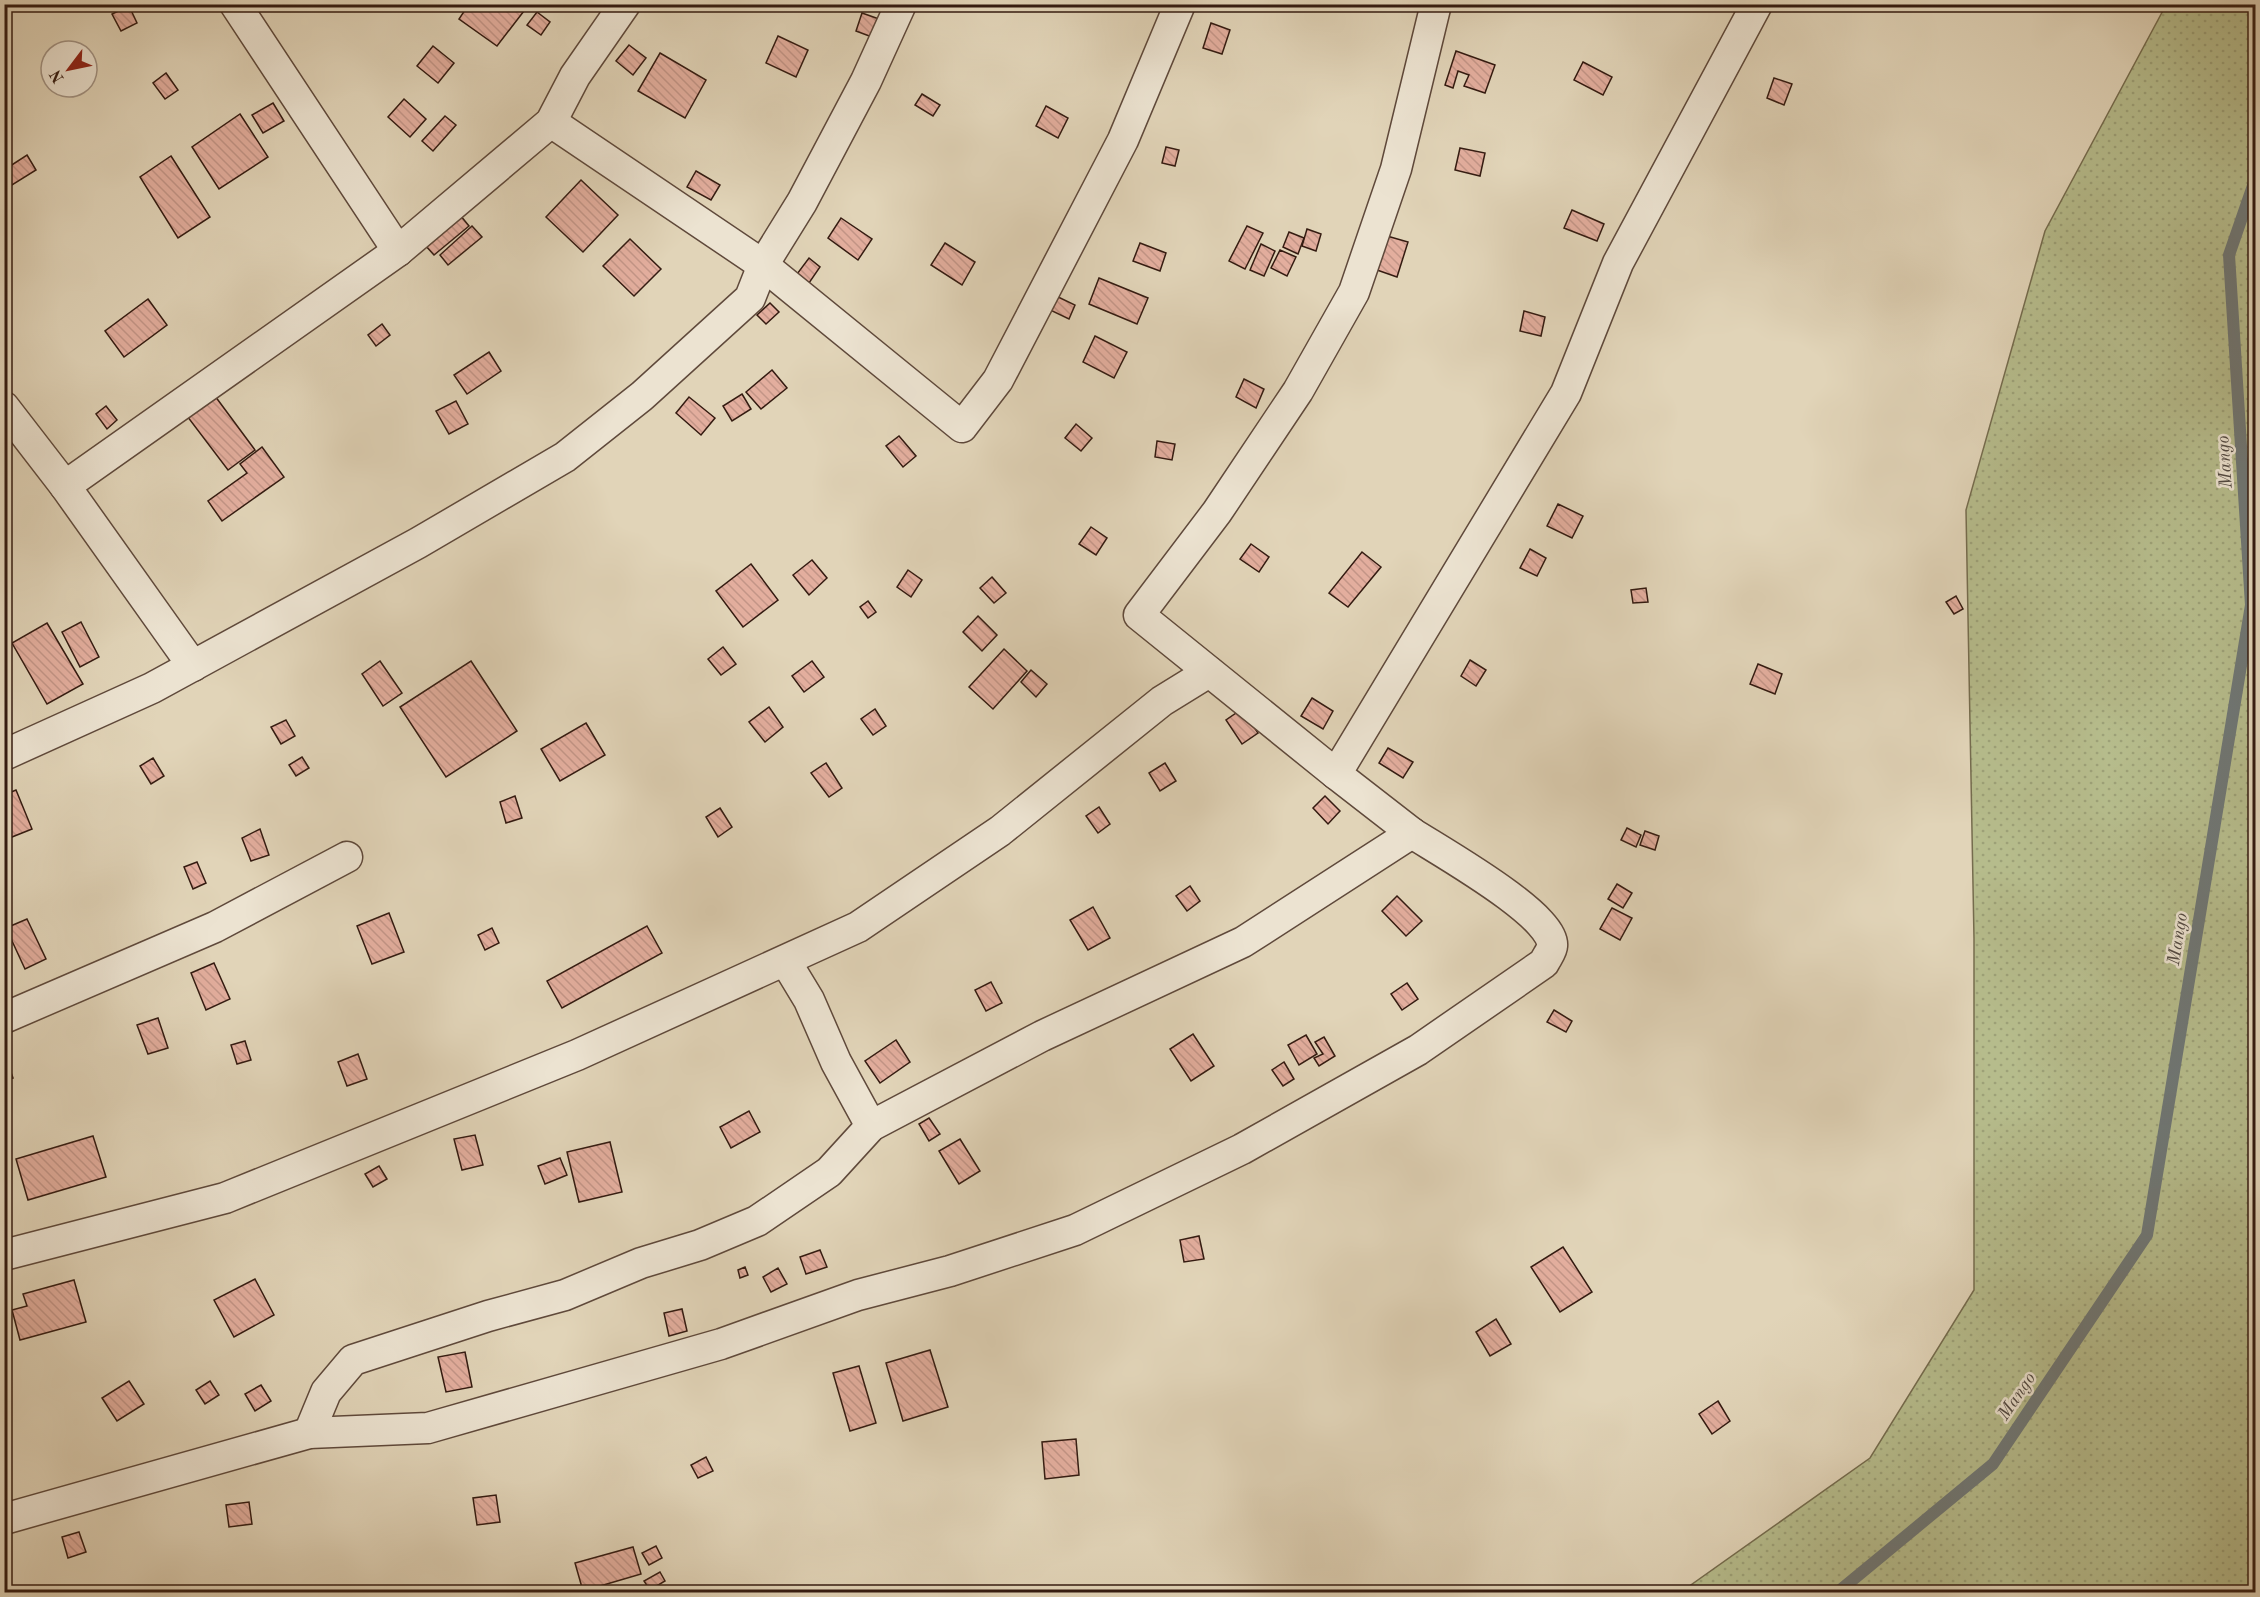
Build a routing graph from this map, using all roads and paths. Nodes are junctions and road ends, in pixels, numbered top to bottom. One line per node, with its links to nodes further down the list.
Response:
1 (235, 4): 8 (street)
2 (625, 4): 7 (street)
3 (901, 4): 9 (street)
4 (1180, 4): 9 (street)
5 (1436, 4): 13 (street)
6 (1757, 4): 15 (street)
7 (551, 122): 8 (street); 9 (street)
8 (398, 251): 11 (street)
9 (764, 265): 12 (street)
10 (4, 407): 11 (street)
11 (65, 486): 12 (street)
12 (192, 666): 14 (street)
13 (1209, 672): 15 (street); 18 (street)
14 (4, 755)
15 (1336, 774): 16 (street)
16 (1412, 834): 20 (street); 22 (street)
17 (347, 857): 19 (street)
18 (786, 962): 20 (street); 21 (street)
19 (4, 1018)
20 (871, 1125): 22 (street)
21 (4, 1255)
22 (309, 1432): 23 (street)
23 (4, 1520)

